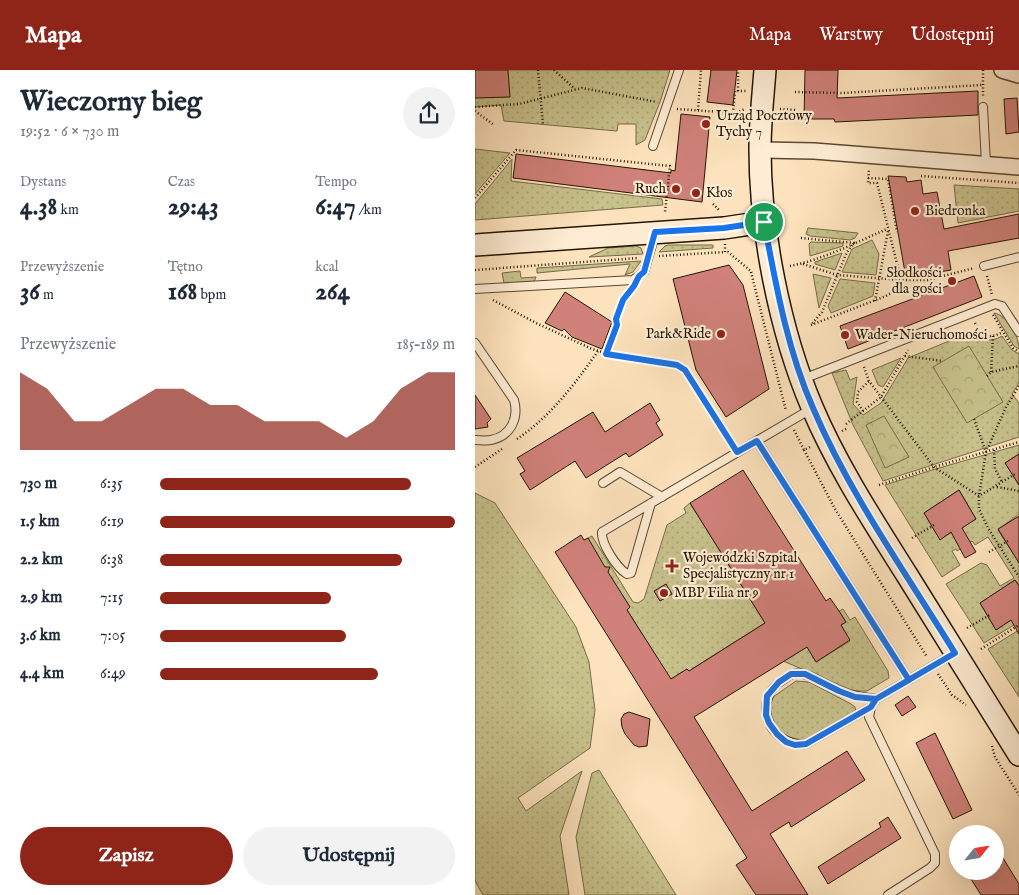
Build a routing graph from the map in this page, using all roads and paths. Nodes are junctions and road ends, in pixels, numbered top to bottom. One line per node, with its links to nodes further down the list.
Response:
1 (538, 70): 15 (path)
2 (554, 70): 11 (path)
3 (679, 70): 16 (lane)
4 (701, 70): 20 (path)
5 (738, 70): 12 (path)
6 (765, 70): 26 (street)
7 (983, 70): 10 (path)
8 (1002, 70): 9 (street)
9 (1019, 75)
10 (983, 85): 14 (path); 18 (path)
11 (576, 89): 15 (path); 16 (path)
12 (738, 91): 13 (path); 22 (path)
13 (748, 91)
14 (795, 92)
15 (541, 98): 17 (path); 24 (path)
16 (667, 105): 20 (path); 25 (lane)
17 (475, 107)
18 (983, 107): 27 (lane)
19 (746, 108): 22 (path)
20 (699, 110): 22 (path)
21 (475, 111): 23 (path)
22 (733, 113)
23 (495, 125)
24 (543, 125)
25 (653, 146)
26 (760, 150): 27 (street); 34 (street)
27 (986, 164): 28 (street)
28 (1019, 167)
29 (869, 168): 30 (path)
30 (867, 176): 36 (path); 38 (path)
31 (475, 198): 33 (path)
32 (713, 204): 35 (path)
33 (665, 212)
34 (764, 222): 35 (street); 47 (street)
35 (724, 228): 37 (street); 42 (path)
36 (888, 229): 40 (path); 52 (path); 53 (path)
37 (655, 232): 41 (street); 43 (lane)
38 (897, 232)
39 (801, 238): 40 (path)
40 (854, 244): 45 (path); 50 (path)
41 (475, 245)
42 (725, 252): 43 (path); 49 (path)
43 (649, 257): 48 (path); 51 (lane)
44 (1019, 258): 46 (lane)
45 (801, 264): 47 (path); 50 (path)
46 (983, 266): 53 (path); 56 (path)
47 (773, 269): 49 (path); 72 (street)
48 (475, 270)
49 (751, 272): 78 (path)
50 (837, 275): 52 (path); 55 (path)
51 (639, 276): 54 (lane); 65 (path)
52 (879, 279): 53 (path); 55 (path)
53 (901, 280): 55 (path)
54 (478, 289): 63 (path)
55 (875, 301)
56 (991, 306): 58 (path); 59 (lane); 60 (lane)
57 (975, 323): 61 (path)
58 (1003, 332): 61 (path); 64 (path)
59 (1019, 332)
60 (917, 334): 66 (path); 67 (lane)
61 (993, 336): 70 (path)
62 (475, 343): 82 (lane)
63 (599, 351): 65 (path); 83 (path)
64 (1019, 352)
65 (606, 354): 90 (path)
66 (904, 356): 68 (path); 75 (path)
67 (859, 357): 72 (lane); 73 (path)
68 (943, 361)
69 (1019, 366): 70 (path)
70 (991, 372): 71 (path)
71 (987, 376)
72 (801, 379): 76 (street)
73 (869, 381): 75 (path); 77 (path)
74 (1019, 386): 91 (path)
75 (881, 397): 77 (path); 93 (path)
76 (813, 408): 84 (lane); 113 (street)
77 (863, 411): 80 (path)
78 (786, 412)
79 (974, 420): 91 (path)
80 (846, 424)
81 (793, 429): 88 (path)
82 (475, 440)
83 (513, 441)
84 (757, 441): 90 (lane); 115 (lane)
85 (1019, 442): 89 (path)
86 (817, 444): 88 (path)
87 (506, 446): 92 (path)
88 (804, 450): 114 (path)
89 (994, 450): 91 (path); 95 (path)
90 (737, 452): 101 (lane)
91 (986, 452): 93 (path); 100 (path)
92 (475, 467)
93 (934, 467): 97 (path); 100 (path)
94 (1015, 474): 95 (path)
95 (1002, 482): 98 (path)
96 (603, 483): 101 (lane)
97 (879, 485)
98 (995, 486): 99 (path); 100 (path)
99 (1019, 491)
100 (979, 496): 106 (path)
101 (662, 497): 102 (lane)
102 (651, 503): 102 (lane)
103 (934, 526): 104 (path)
104 (912, 538)
105 (1008, 541): 106 (path)
106 (999, 546): 107 (path); 108 (path)
107 (989, 552)
108 (1019, 577)
109 (990, 615): 111 (path)
110 (1019, 625): 112 (path)
111 (967, 628)
112 (981, 649)
113 (955, 653): 114 (lane); 120 (street)
114 (933, 666): 115 (lane); 118 (path)
115 (909, 680): 116 (lane)
116 (876, 699): 117 (lane); 117 (lane)
117 (871, 707): 122 (lane)
118 (972, 710)
119 (989, 740): 121 (path)
120 (1019, 755)
121 (1019, 795)
122 (888, 895)

